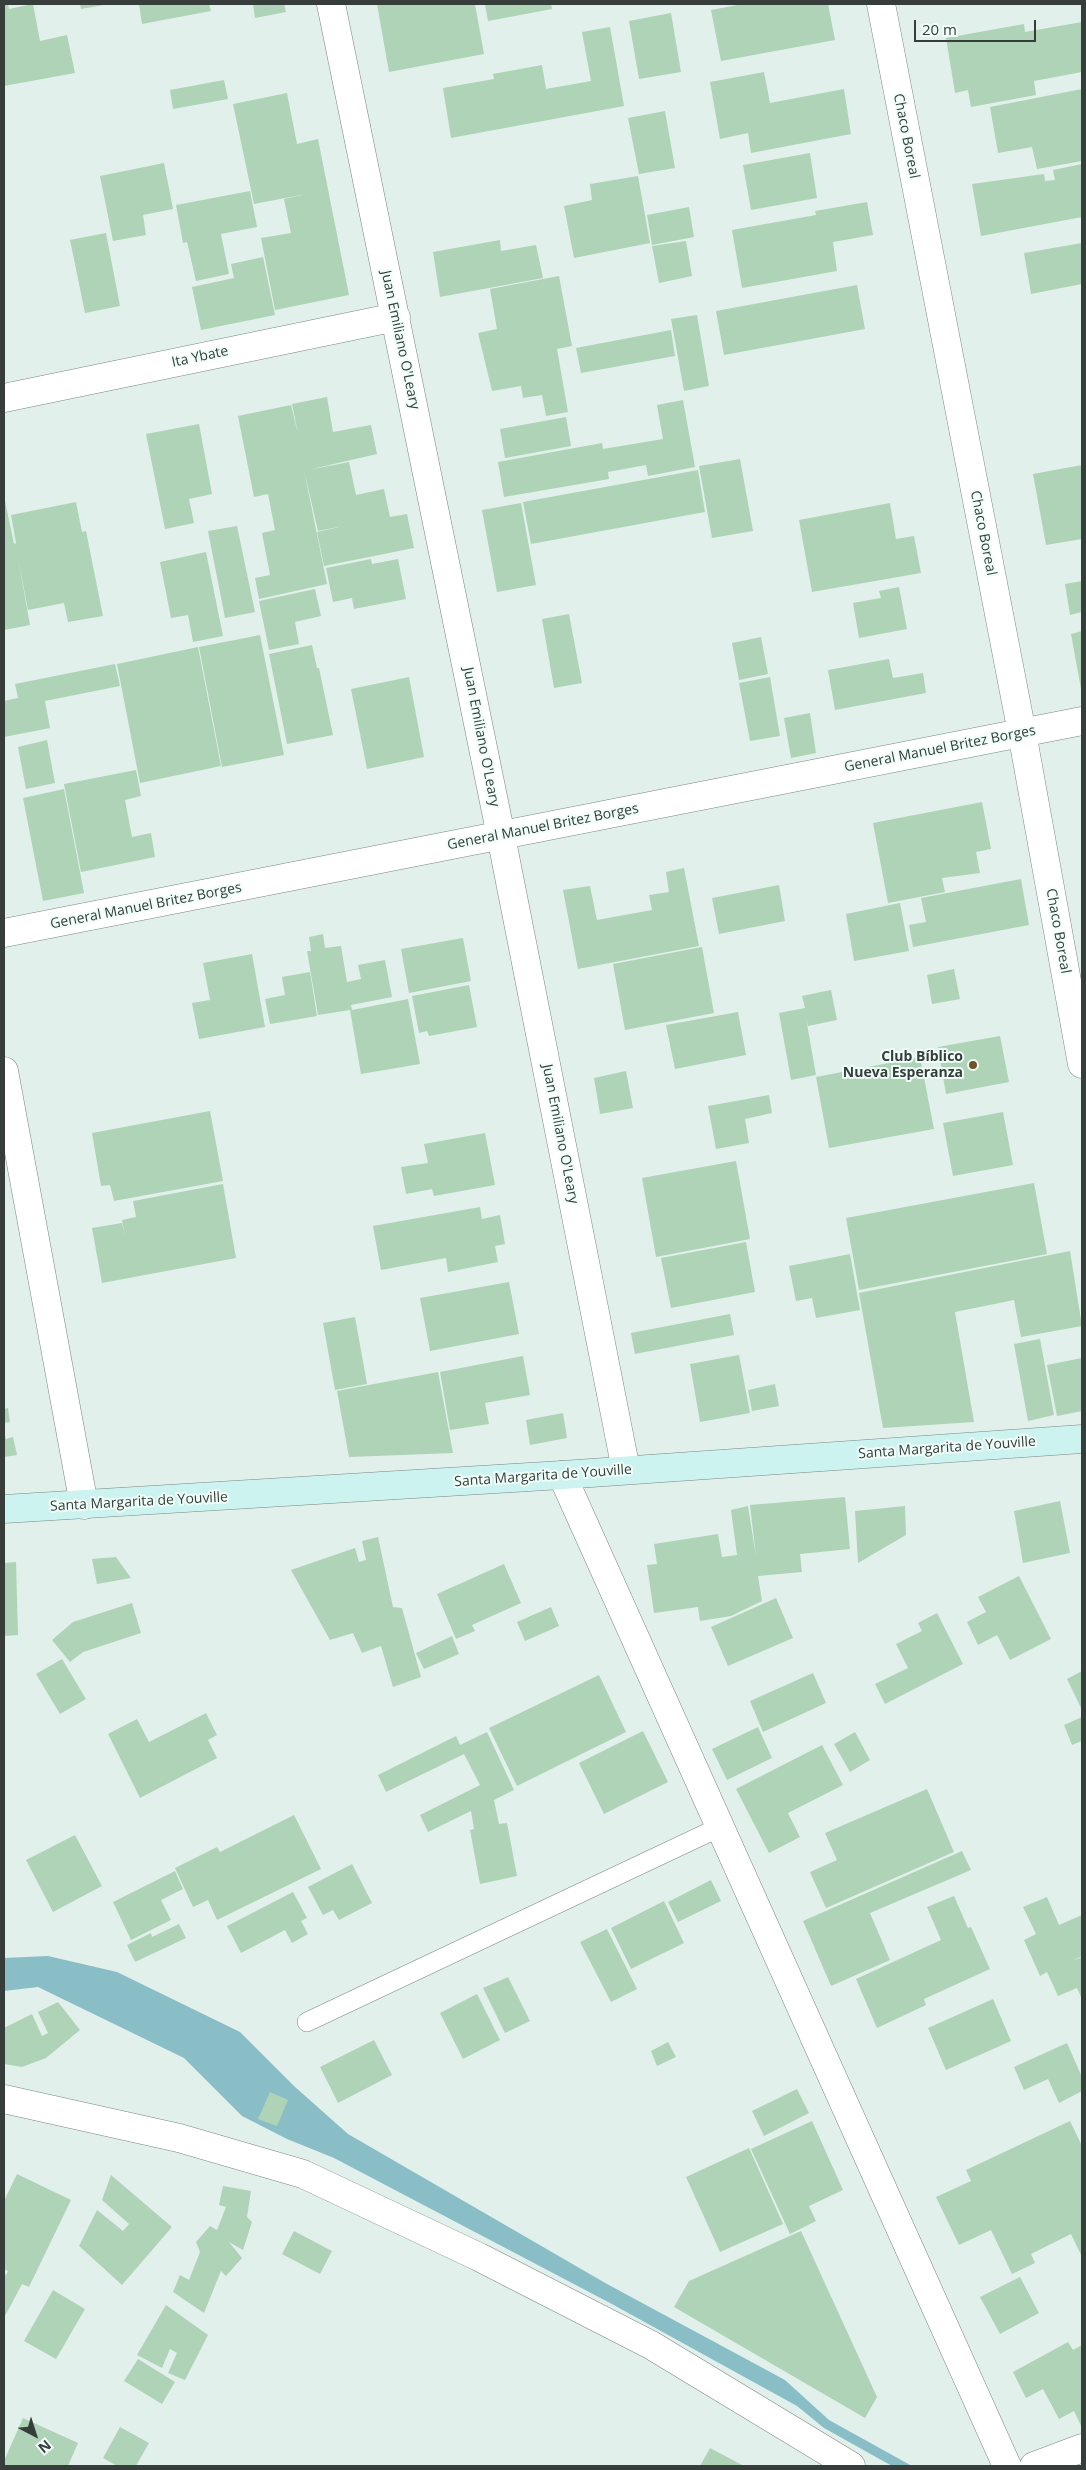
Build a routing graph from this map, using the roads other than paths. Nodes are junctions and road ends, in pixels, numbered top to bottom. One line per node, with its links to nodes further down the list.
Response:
1 (331, 4): 3 (street, Juan Emiliano O'Leary)
2 (881, 4): 6 (street, Chaco Boreal)
3 (396, 317): 4 (street, Ita Ybate); 7 (street, Juan Emiliano O'Leary)
4 (4, 398)
5 (1082, 721): 6 (street, General Manuel Britez Borges)
6 (1022, 733): 7 (street, General Manuel Britez Borges); 9 (street, Chaco Boreal)
7 (501, 836): 8 (street, General Manuel Britez Borges); 12 (street, Juan Emiliano O'Leary)
8 (4, 934)
9 (1082, 1064)
10 (4, 1071): 14 (street)
11 (1082, 1439): 12 (main road, Santa Margarita de Youville)
12 (626, 1470): 13 (main road, Santa Margarita de Youville)
13 (562, 1475): 14 (main road, Santa Margarita de Youville); 16 (street)
14 (84, 1506): 15 (main road, Santa Margarita de Youville)
15 (4, 1509)
16 (720, 1827): 17 (lane); 21 (street)
17 (307, 2022)
18 (4, 2099): 20 (street)
19 (1082, 2448): 22 (street)
20 (851, 2466)
21 (1007, 2466)
22 (1034, 2466)

